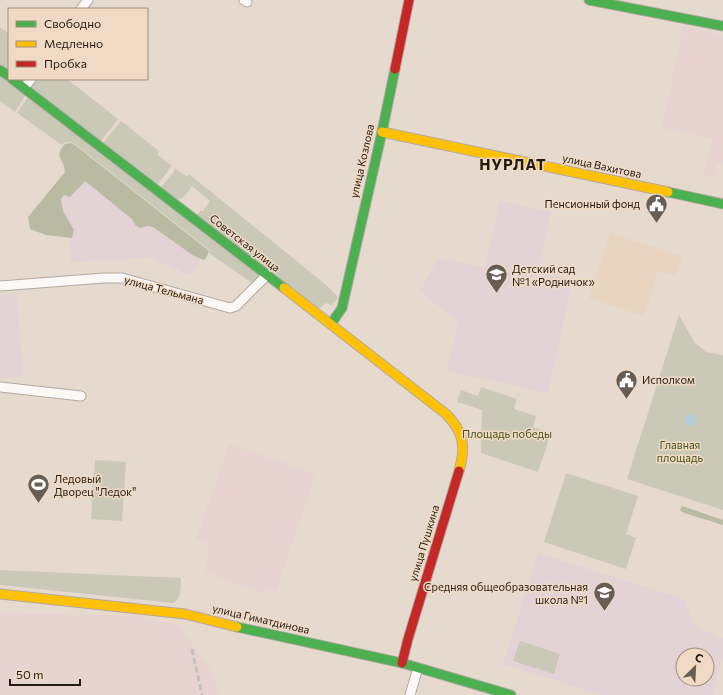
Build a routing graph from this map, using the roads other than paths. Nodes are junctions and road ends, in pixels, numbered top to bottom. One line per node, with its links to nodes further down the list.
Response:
1 (88, 0): 4 (street)
2 (409, 0): 9 (main road, улица Козлова)
3 (589, 0): 5 (main road)
4 (82, 8)
5 (723, 26)
6 (13, 80): 8 (main road, Советская улица)
7 (30, 80): 8 (street)
8 (24, 88): 11 (main road, Советская улица)
9 (382, 132): 10 (main road, улица Вахитова); 13 (main road, улица Козлова)
10 (723, 204)
11 (267, 275): 12 (street, улица Тельмана); 13 (main road, Советская улица)
12 (0, 286)
13 (331, 324): 16 (main road, Советская улица)
14 (0, 387): 15 (street)
15 (81, 396)
16 (459, 430): 18 (main road, улица Пушкина)
17 (0, 594): 18 (main road, улица Гиматдинова)
18 (402, 663): 19 (main road, улица Гиматдинова)
19 (418, 668): 20 (street); 21 (main road, улица Гиматдинова)
20 (410, 695)
21 (511, 695)

